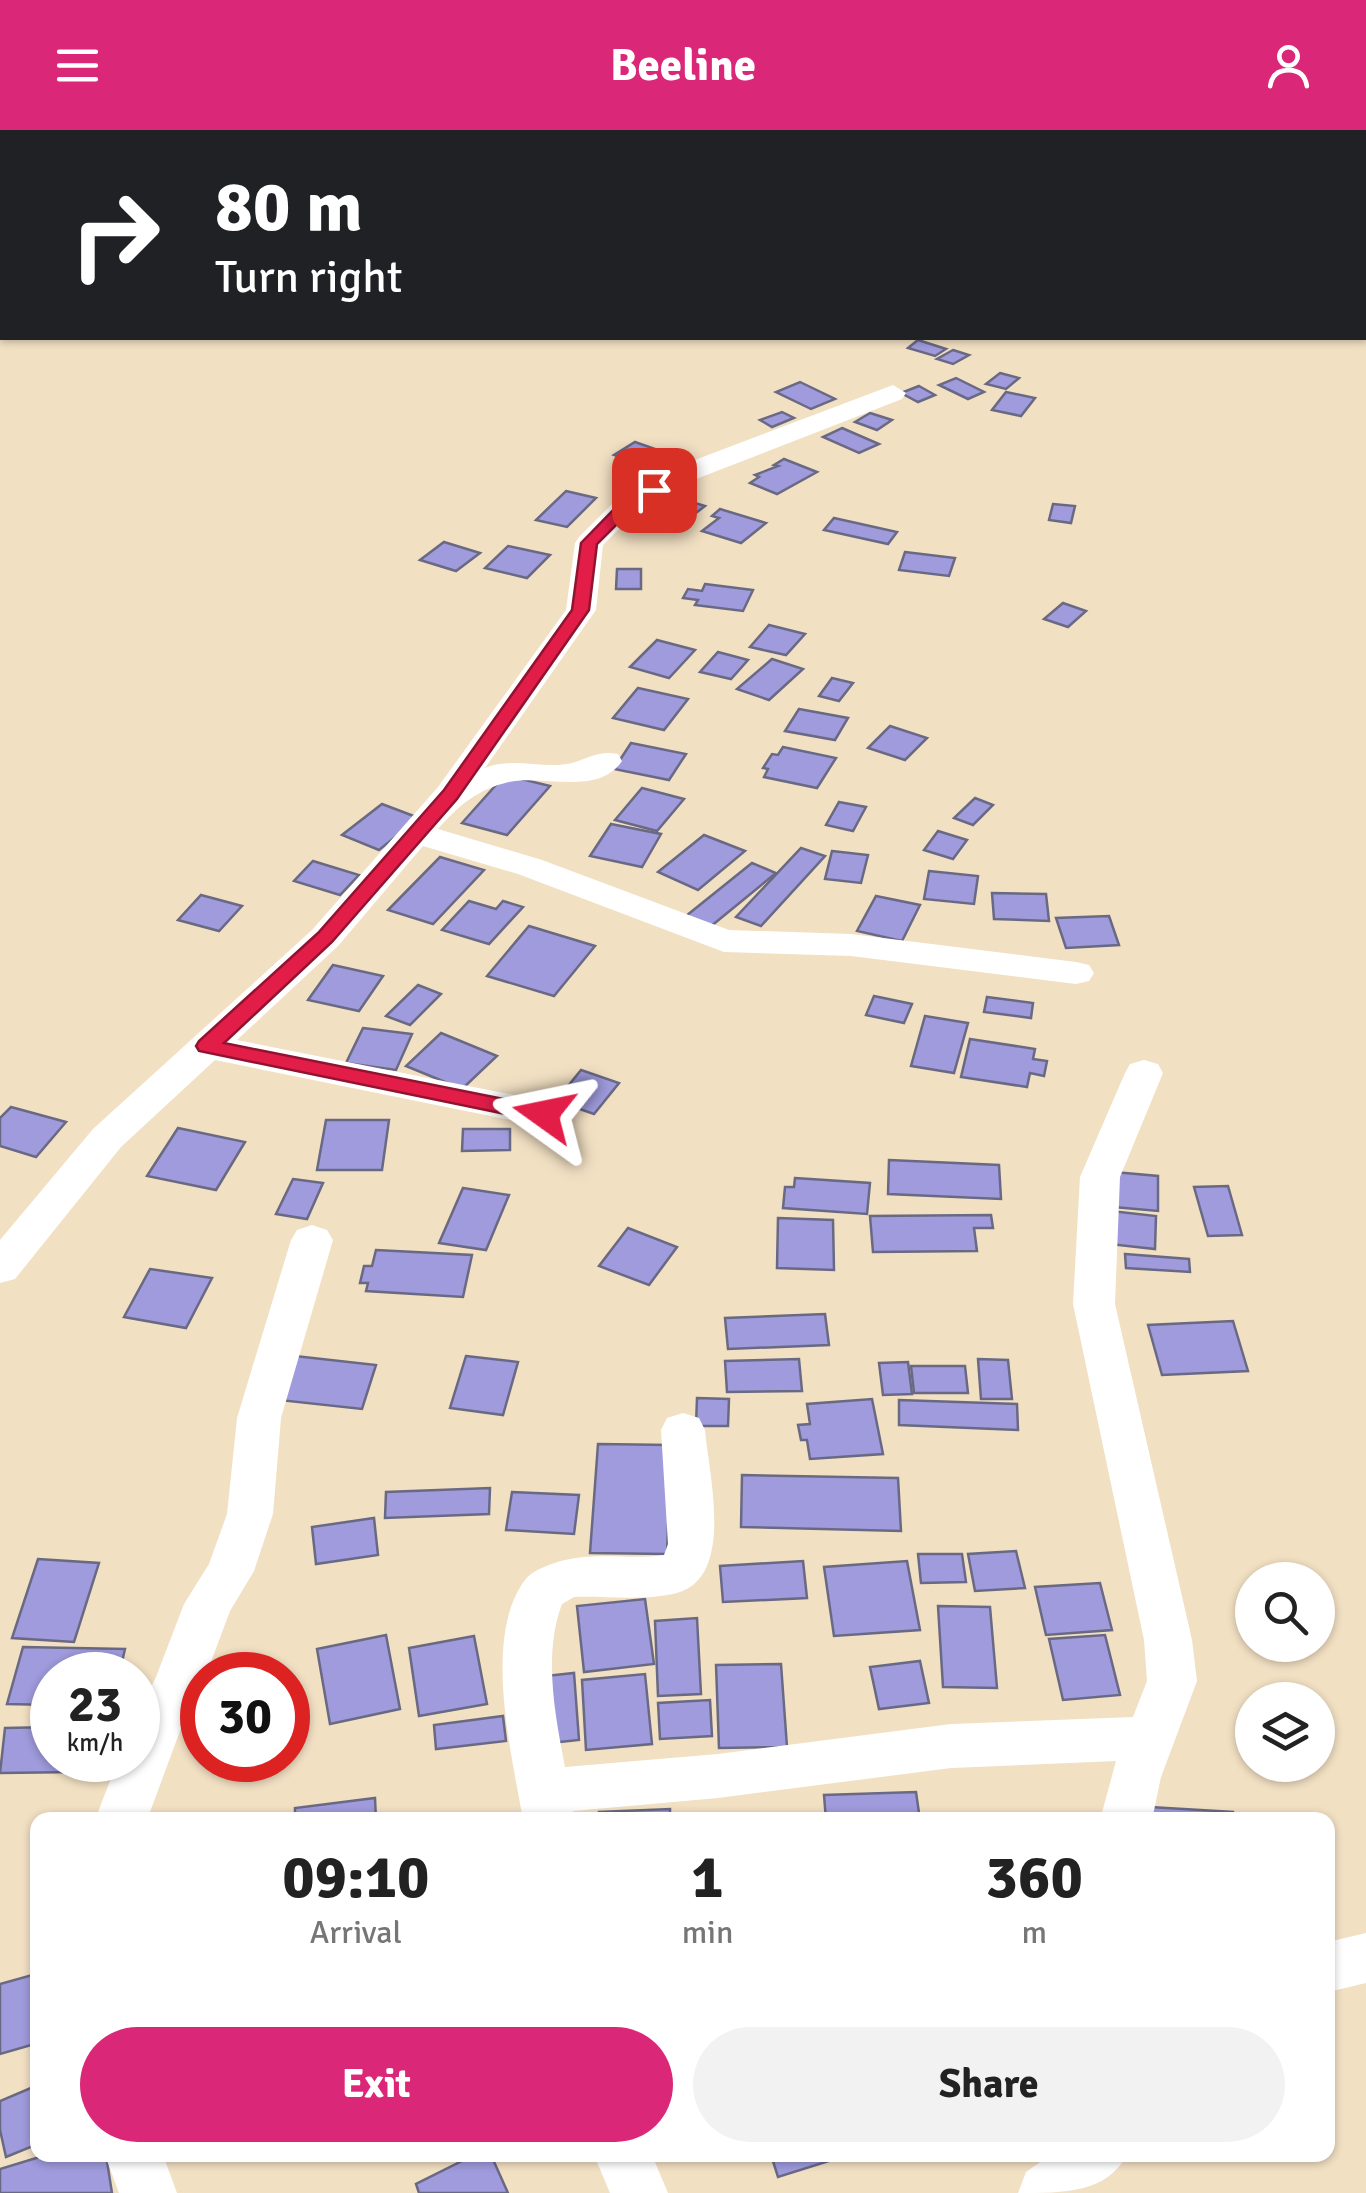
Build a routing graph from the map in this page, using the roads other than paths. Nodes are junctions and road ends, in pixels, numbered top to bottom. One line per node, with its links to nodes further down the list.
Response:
1 (893, 394): 3 (street)
2 (606, 761): 3 (street)
3 (450, 794): 4 (street)
4 (416, 834): 5 (street); 6 (street)
5 (1076, 973)
6 (207, 1046): 8 (street); 10 (street)
7 (1144, 1073): 12 (street)
8 (544, 1114)
9 (312, 1240): 14 (street)
10 (0, 1268)
11 (683, 1430): 13 (street)
12 (1149, 1738): 13 (street); 15 (street)
13 (547, 1805)
14 (124, 1812)
15 (1128, 1812)
16 (1366, 1958): 17 (street)
17 (1335, 1965)
18 (137, 2162): 21 (street)
19 (626, 2162): 22 (street)
20 (1089, 2162): 23 (street)
21 (148, 2193)
22 (639, 2193)
23 (1047, 2193)

